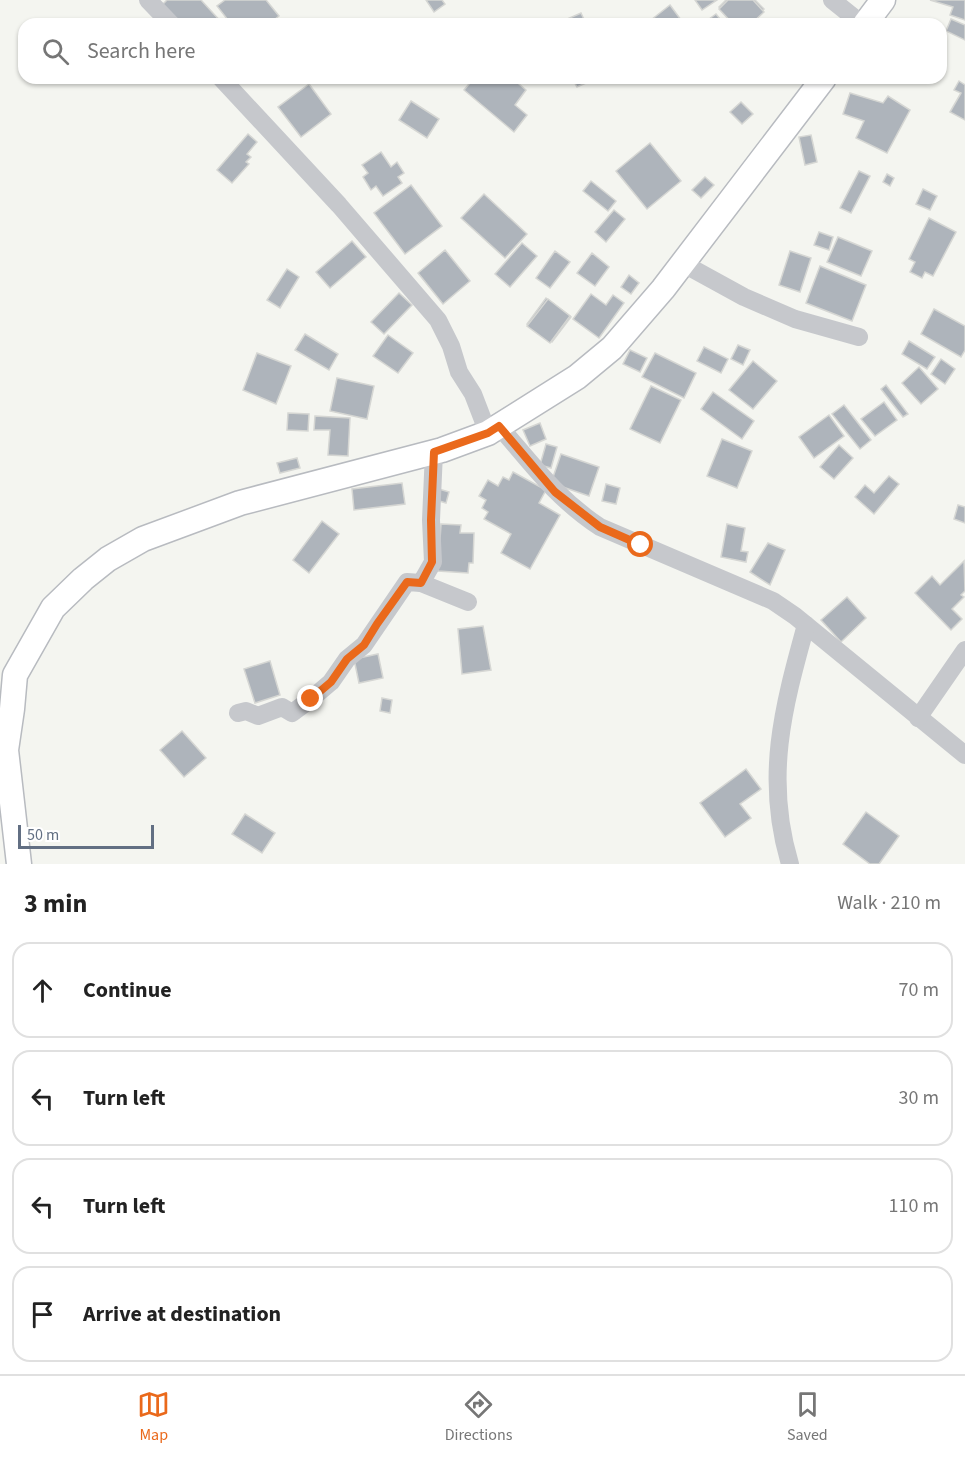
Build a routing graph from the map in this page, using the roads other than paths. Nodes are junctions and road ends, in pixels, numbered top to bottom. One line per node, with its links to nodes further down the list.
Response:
1 (148, 0): 4 (street)
2 (832, 0): 5 (street)
3 (883, 0): 6 (main road)
4 (165, 18)
5 (856, 18)
6 (869, 18)
7 (227, 84): 11 (street)
8 (819, 84): 9 (main road)
9 (682, 264): 10 (street); 11 (main road)
10 (859, 337)
11 (494, 429): 12 (main road); 15 (street)
12 (434, 452): 13 (street); 20 (main road)
13 (421, 583): 14 (street); 17 (street)
14 (468, 602)
15 (806, 625): 18 (street); 21 (street)
16 (965, 650): 18 (street)
17 (238, 713)
18 (918, 718): 19 (street)
19 (965, 755)
20 (19, 864)
21 (790, 864)

